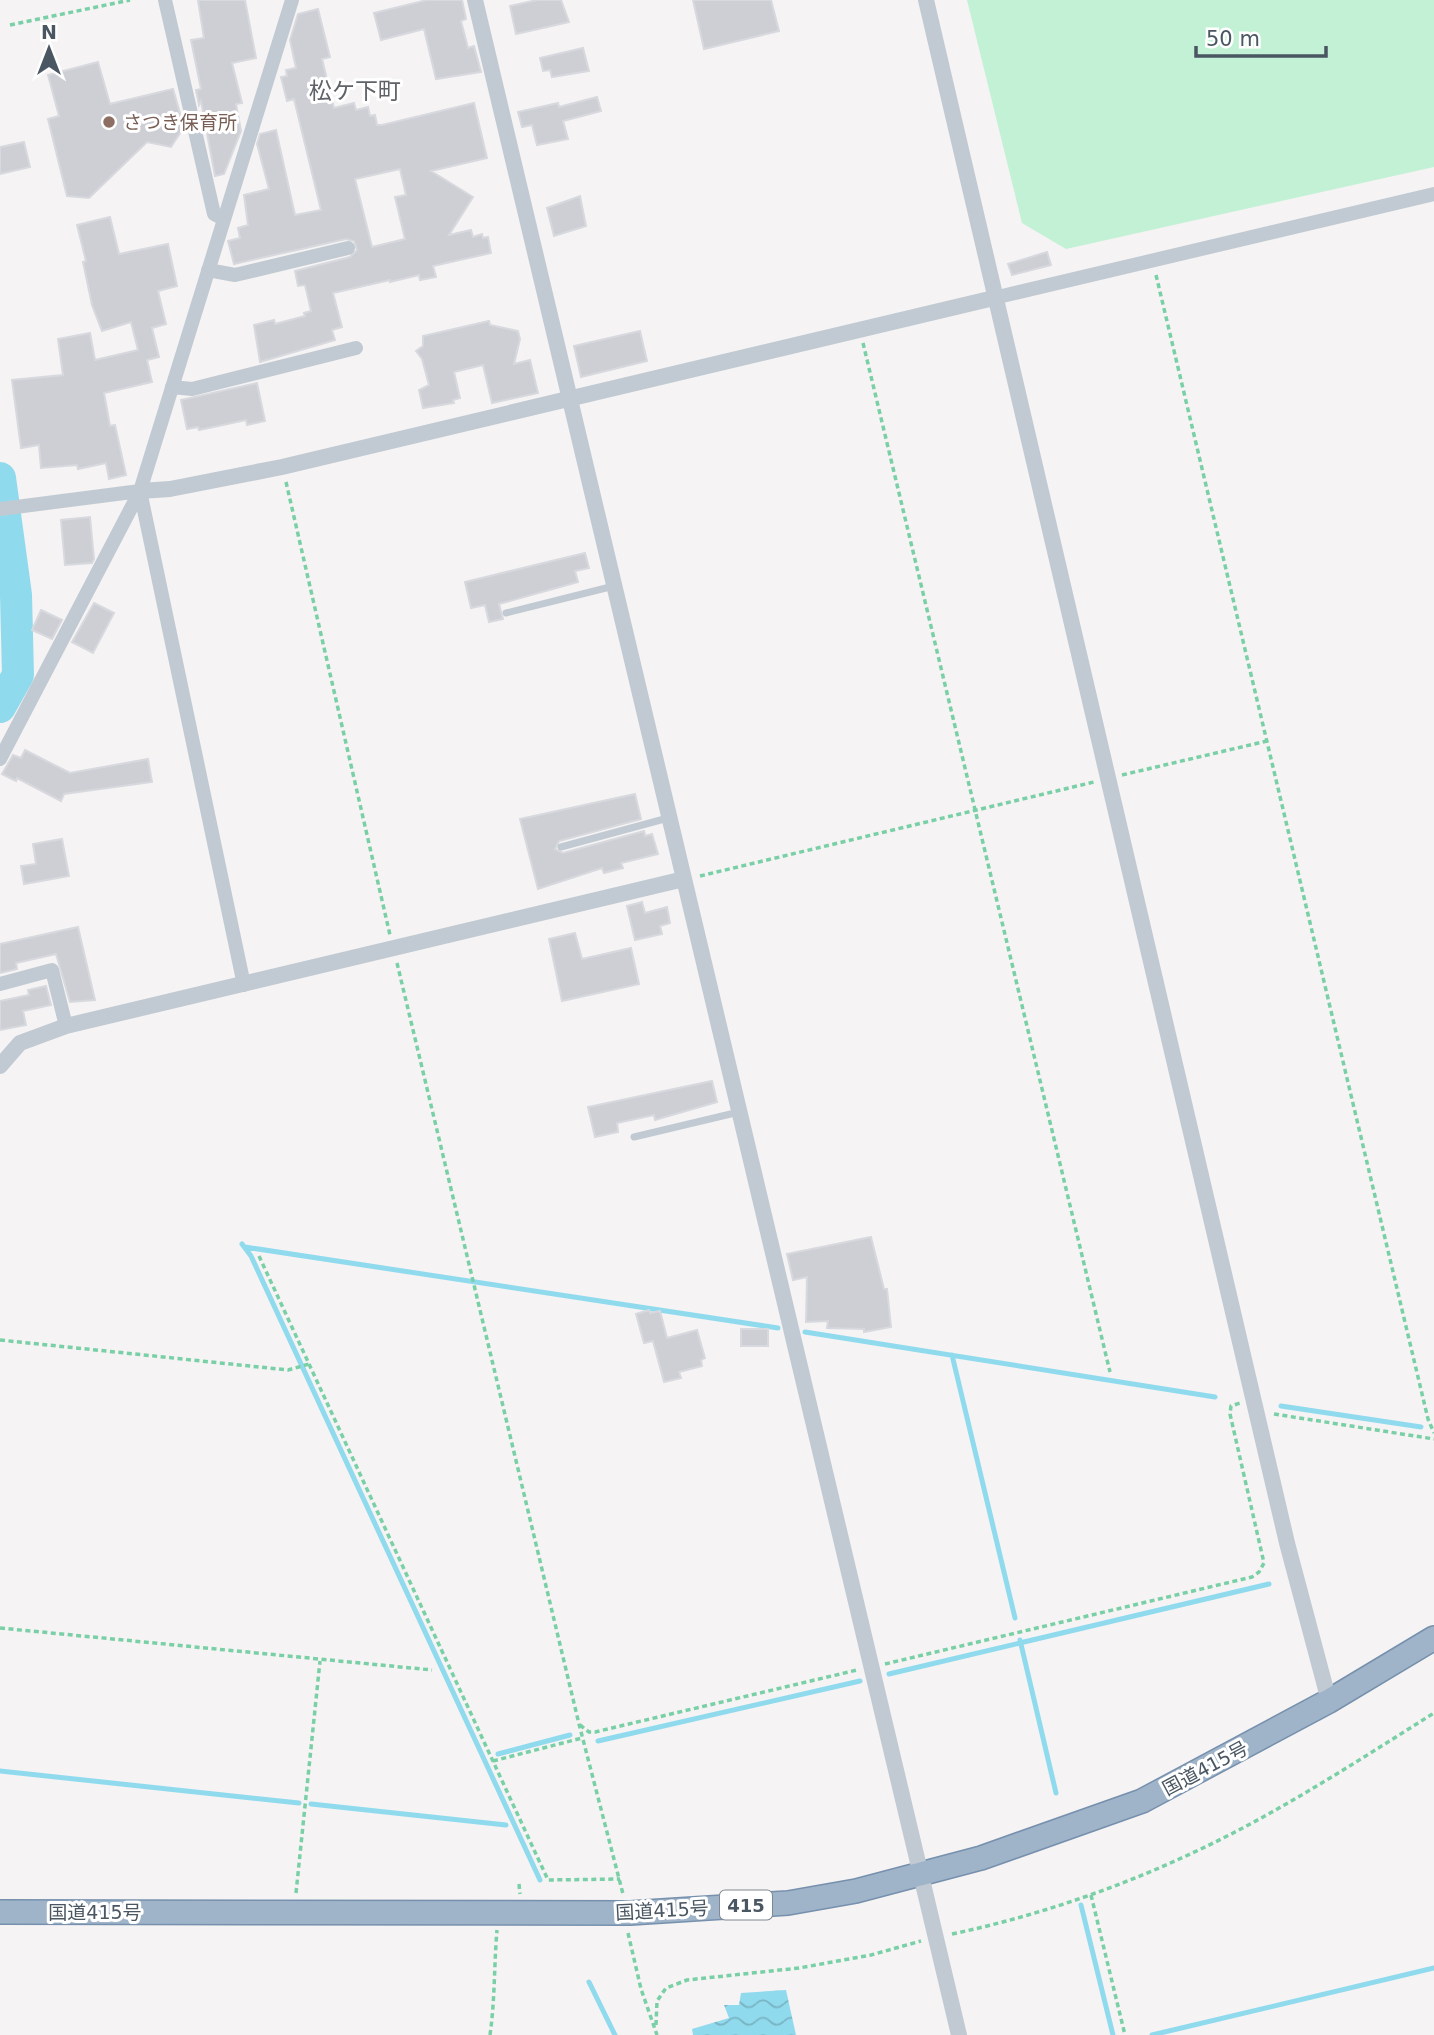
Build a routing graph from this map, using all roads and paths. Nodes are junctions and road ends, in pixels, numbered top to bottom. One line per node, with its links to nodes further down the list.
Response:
1 (130, 0): 6 (path)
2 (165, 0): 8 (street)
3 (292, 0): 8 (street)
4 (475, 0): 16 (street)
5 (926, 0): 12 (street)
6 (9, 25)
7 (1434, 194): 10 (street)
8 (224, 219): 11 (street)
9 (348, 248): 11 (street)
10 (1152, 261): 12 (street); 22 (path)
11 (208, 270): 15 (street)
12 (998, 297): 13 (street); 24 (street)
13 (860, 330): 16 (street); 25 (path)
14 (356, 348): 15 (street)
15 (172, 387): 18 (street)
16 (570, 400): 17 (street); 20 (street)
17 (282, 467): 18 (street); 29 (path)
18 (140, 491): 19 (street); 23 (street); 31 (street)
19 (0, 509)
20 (615, 586): 21 (lane); 26 (street)
21 (506, 613)
22 (1267, 741): 24 (path); 41 (path)
23 (0, 759)
24 (1110, 778): 25 (path); 40 (street)
25 (975, 810): 28 (path); 39 (path)
26 (670, 817): 27 (lane); 28 (street)
27 (561, 847)
28 (684, 879): 29 (street); 34 (street)
29 (393, 948): 31 (street); 50 (path)
30 (0, 984): 32 (street)
31 (244, 985): 32 (street)
32 (66, 1026): 33 (street)
33 (0, 1066)
34 (740, 1112): 35 (lane); 46 (street)
35 (634, 1137)
36 (259, 1256): 38 (path)
37 (0, 1340): 38 (path)
38 (307, 1364): 52 (path)
39 (1110, 1373)
40 (1257, 1408): 42 (path); 46 (path); 48 (street)
41 (1434, 1433)
42 (1434, 1438)
43 (0, 1628): 45 (path)
44 (1434, 1638): 48 (highway, 国道415号 / 415)
45 (320, 1661): 47 (path); 57 (path)
46 (872, 1667): 50 (path); 53 (street)
47 (432, 1670)
48 (1329, 1701): 53 (highway, 国道415号 / 415)
49 (1434, 1713): 55 (path)
50 (579, 1724): 51 (path)
51 (582, 1738): 52 (path); 54 (path)
52 (493, 1761): 54 (path)
53 (921, 1874): 58 (highway, 国道415号 / 415); 60 (street)
54 (620, 1879): 58 (path)
55 (1091, 1895): 60 (path); 65 (path)
56 (0, 1912): 57 (highway, 国道415号 / 415)
57 (294, 1913): 59 (highway, 国道415号 / 415)
58 (626, 1913): 59 (highway, 国道415号 / 415); 61 (path)
59 (498, 1914): 62 (path)
60 (936, 1937): 61 (path); 64 (street)
61 (656, 2029): 63 (path)
62 (490, 2035)
63 (657, 2035)
64 (959, 2035)
65 (1125, 2035)

